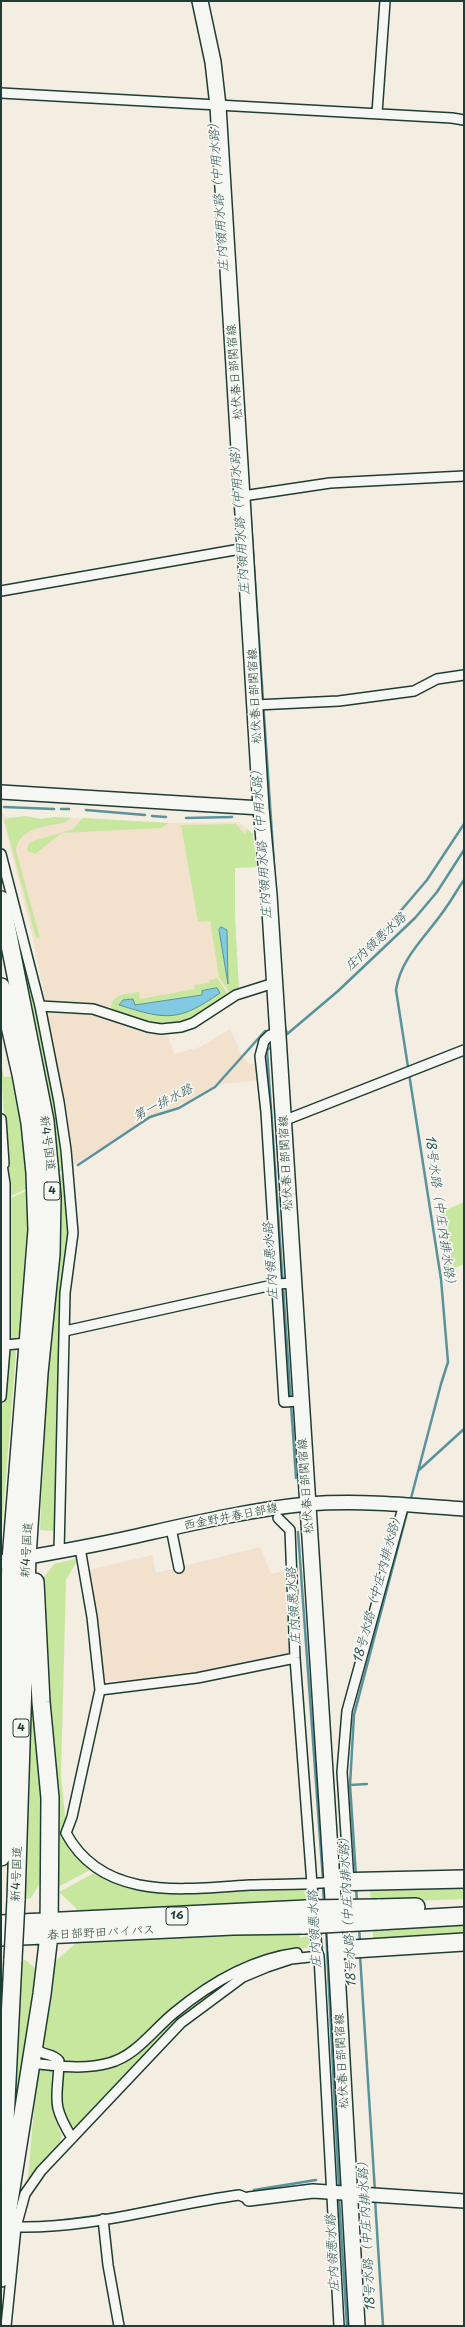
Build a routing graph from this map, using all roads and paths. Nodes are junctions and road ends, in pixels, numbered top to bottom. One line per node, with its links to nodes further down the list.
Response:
1 (200, 1): 4 (main road, 松伏春日部関宿線)
2 (385, 1): 5 (street)
3 (1, 93): 4 (street)
4 (218, 106): 5 (street); 8 (main road, 松伏春日部関宿線)
5 (377, 114): 6 (street)
6 (464, 120)
7 (464, 476): 8 (street)
8 (243, 496): 9 (main road, 松伏春日部関宿線)
9 (246, 548): 10 (street); 12 (main road, 松伏春日部関宿線)
10 (1, 592)
11 (464, 675): 12 (street)
12 (256, 705): 14 (main road, 松伏春日部関宿線)
13 (1, 792): 14 (street)
14 (261, 808): 17 (main road, 松伏春日部関宿線)
15 (1, 854): 19 (street)
16 (1, 900): 29 (highway, 新4号国道 / 4)
17 (274, 983): 19 (street); 20 (main road, 松伏春日部関宿線)
18 (1, 987): 29 (highway, 新4号国道 / 4)
19 (40, 1006): 27 (street)
20 (278, 1033): 23 (main road, 松伏春日部関宿線); 26 (street)
21 (464, 1050): 23 (street)
22 (1, 1120): 25 (street)
23 (283, 1121): 26 (main road, 松伏春日部関宿線)
24 (1, 1158): 25 (street)
25 (4, 1168): 28 (street)
26 (285, 1283): 27 (street); 31 (main road, 松伏春日部関宿線)
27 (65, 1331): 37 (street)
28 (3, 1347): 29 (street); 30 (street)
29 (34, 1347): 38 (highway, 新4号国道 / 4); 38 (highway)
30 (1, 1397)
31 (307, 1504): 32 (street, 西金野井春日部線); 35 (street, 西金野井春日部線); 45 (main road, 松伏春日部関宿線)
32 (404, 1504): 33 (street, 西金野井春日部線); 45 (street)
33 (464, 1509)
34 (278, 1518): 41 (street)
35 (171, 1528): 36 (street, 西金野井春日部線); 39 (street)
36 (80, 1548): 37 (street, 西金野井春日部線); 42 (street)
37 (59, 1552): 38 (street, 西金野井春日部線)
38 (19, 1559): 40 (highway, 4); 43 (highway, 新4号国道 / 4); 50 (highway); 61 (highway, 新4号国道 / 4, bridge)
39 (179, 1568)
40 (1, 1613)
41 (295, 1658): 42 (street); 45 (street)
42 (100, 1690): 45 (street)
43 (1, 1857)
44 (464, 1879): 45 (highway)
45 (336, 1882): 53 (main road, 松伏春日部関宿線)
46 (464, 1905): 47 (highway, 春日部野田バイパス / 16)
47 (378, 1914): 48 (highway, 春日部野田バイパス / 16); 50 (highway, 春日部野田バイパス / 16, bridge)
48 (464, 1916)
49 (1, 1924): 50 (highway, 春日部野田バイパス / 16)
50 (49, 1928): 51 (highway, 春日部野田バイパス / 16); 54 (highway)
51 (1, 1937)
52 (464, 1942): 53 (highway)
53 (325, 1951): 56 (street); 57 (street); 58 (main road, 松伏春日部関宿線)
54 (35, 2039): 55 (highway); 56 (street)
55 (31, 2063): 56 (street); 64 (highway)
56 (59, 2066): 57 (street)
57 (72, 2138): 63 (street)
58 (340, 2193): 59 (street); 60 (street); 67 (street); 68 (main road, 松伏春日部関宿線)
59 (249, 2199): 62 (street)
60 (464, 2200)
61 (1, 2206)
62 (103, 2219): 63 (street); 66 (street)
63 (16, 2227): 65 (street)
64 (1, 2278)
65 (6, 2326)
66 (119, 2326)
67 (339, 2326)
68 (357, 2326)

